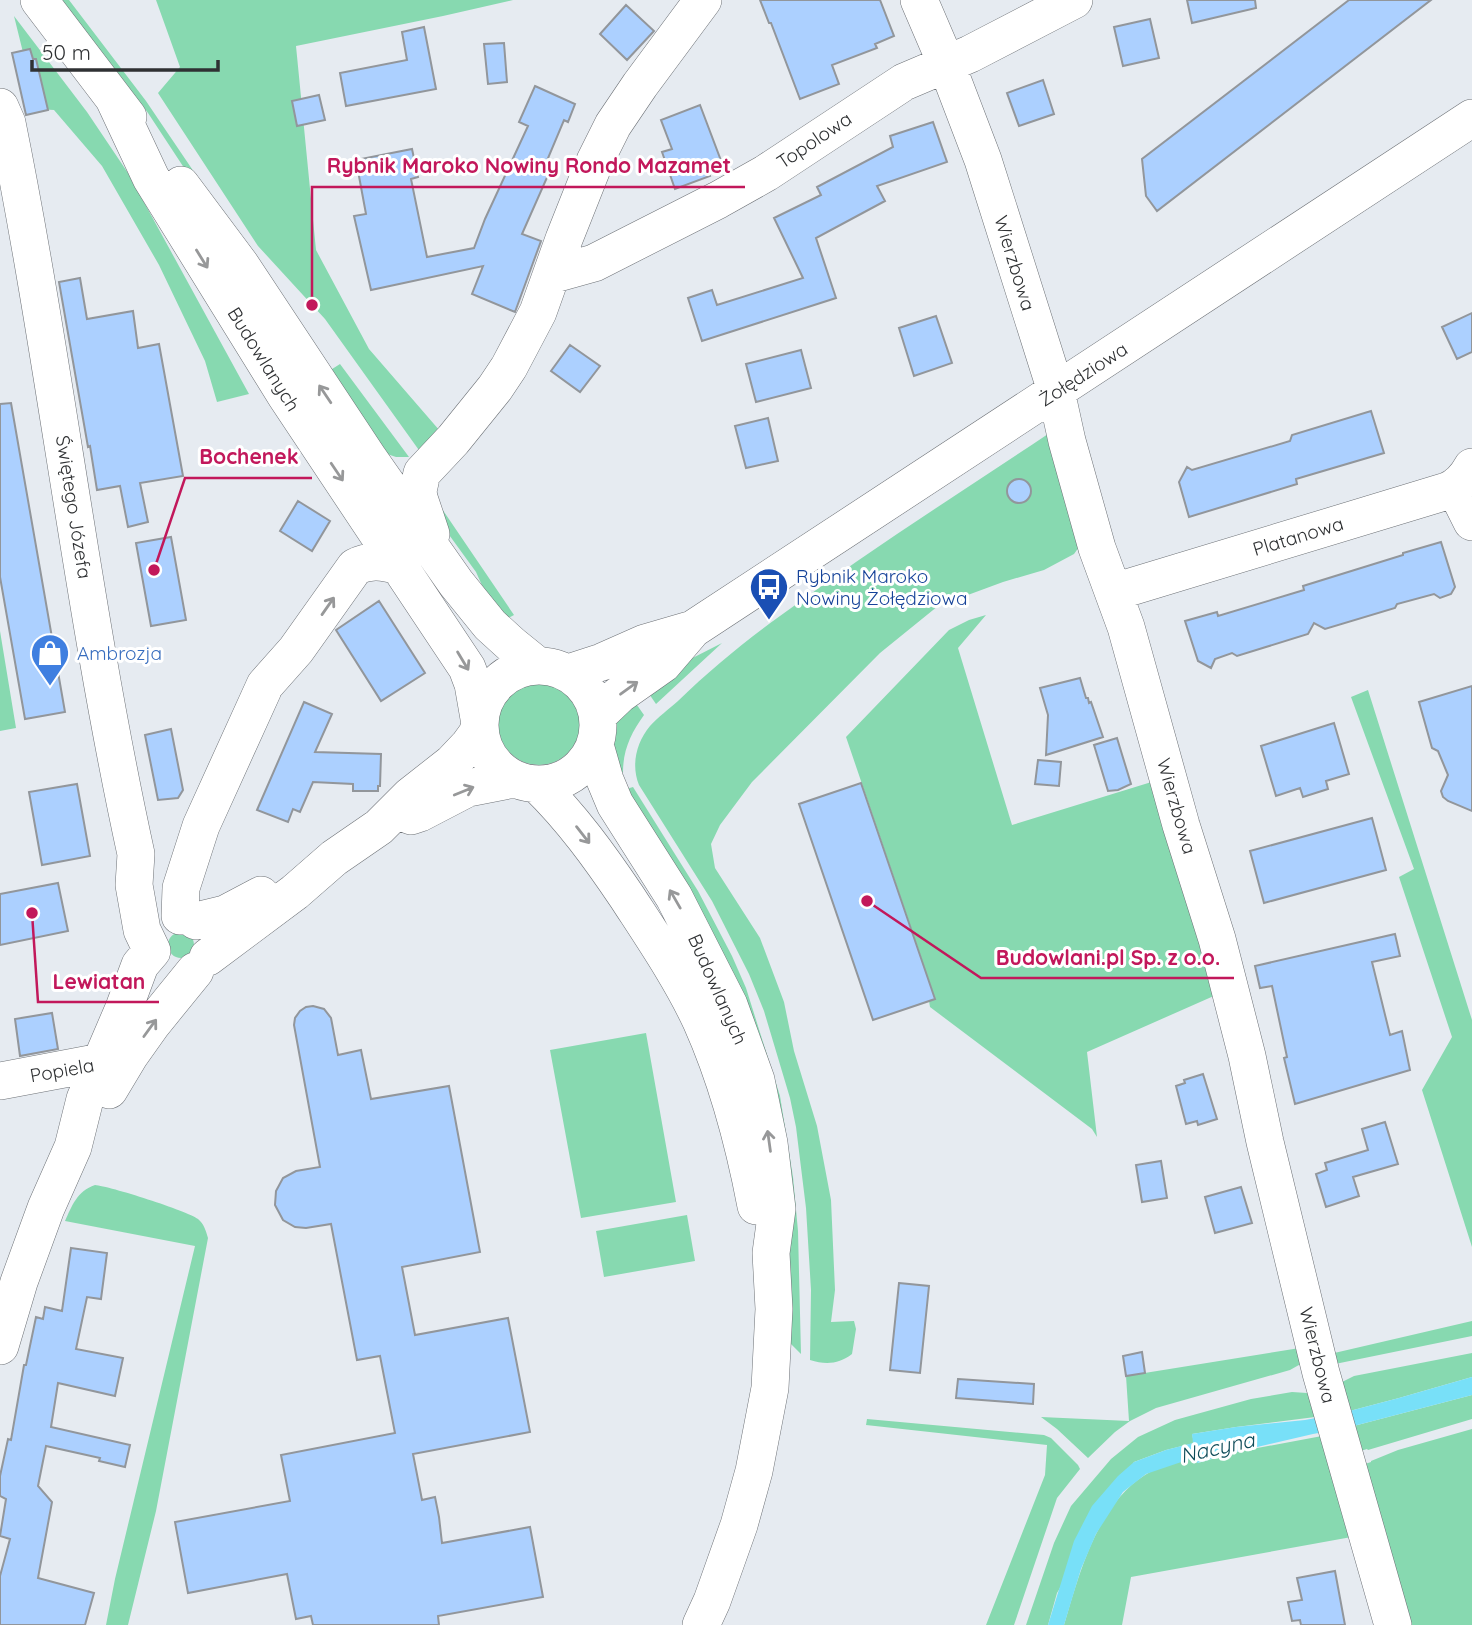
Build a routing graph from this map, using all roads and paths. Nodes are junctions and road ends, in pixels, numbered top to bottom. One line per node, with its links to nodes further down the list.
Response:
1 (39, 0): 6 (street, Budowlanych)
2 (704, 0): 10 (street)
3 (919, 0): 5 (street, Wierzbowa)
4 (1074, 0): 5 (street, Topolowa)
5 (946, 63): 10 (street, Topolowa); 11 (street, Wierzbowa)
6 (114, 99): 12 (street, Budowlanych, one-way to 6); 17 (street, Budowlanych, one-way to 17)
7 (0, 107): 9 (street, Świętego Józefa)
8 (1472, 118): 11 (street, Żołędziowa)
9 (7, 161): 25 (street, Świętego Józefa)
10 (551, 275): 13 (street)
11 (1056, 391): 18 (street, Wierzbowa); 19 (street, Żołędziowa)
12 (376, 469): 13 (street); 16 (street, Budowlanych)
13 (422, 473): 16 (street)
14 (1464, 477): 15 (street); 18 (street, Platanowa)
15 (1472, 522)
16 (441, 562): 20 (street, Budowlanych)
17 (400, 566): 21 (street, Budowlanych, one-way to 21); 27 (street, one-way to 17)
18 (1114, 592): 36 (street, Wierzbowa)
19 (693, 629): 20 (street, Żołędziowa); 22 (street, Żołędziowa, one-way to 19)
20 (553, 669): 21 (street); 22 (street)
21 (480, 724): 23 (street); 24 (street)
22 (597, 730): 23 (street); 32 (street, Budowlanych, one-way to 22)
23 (526, 781): 24 (street, one-way to 23); 32 (street, Budowlanych, one-way to 32)
24 (379, 827): 26 (street)
25 (136, 854): 27 (street, Świętego Józefa); 28 (street, Świętego Józefa)
26 (334, 858): 27 (street); 29 (street)
27 (188, 918): 28 (street); 29 (street)
28 (152, 951): 29 (street); 30 (street)
29 (202, 964): 30 (street, one-way to 29)
30 (113, 1064): 31 (street, Popiela); 33 (street)
31 (0, 1082)
32 (771, 1253): 35 (street, Budowlanych)
33 (12, 1264): 34 (street)
34 (0, 1346)
35 (701, 1625)
36 (1393, 1625)

